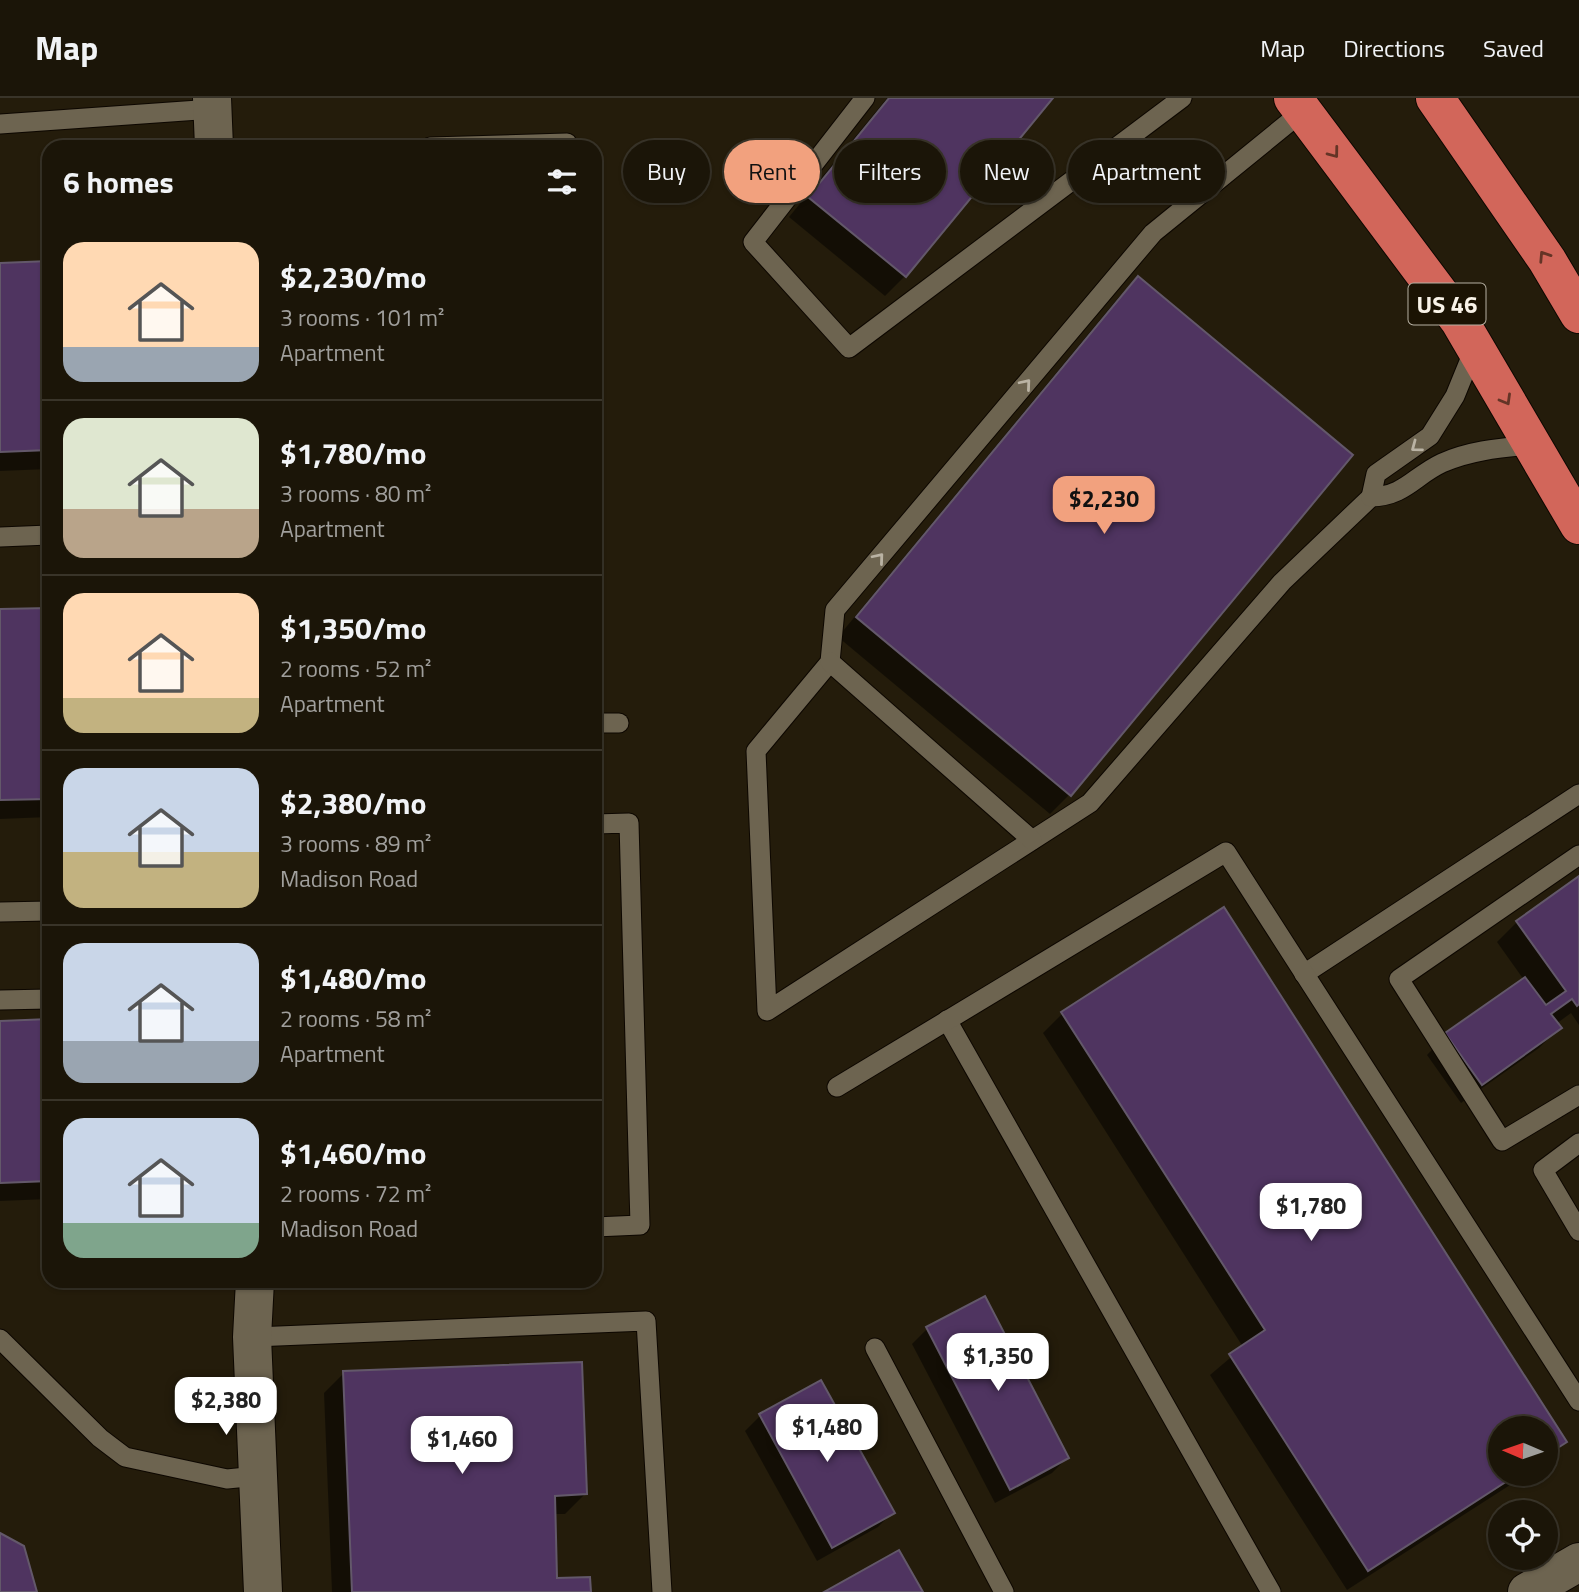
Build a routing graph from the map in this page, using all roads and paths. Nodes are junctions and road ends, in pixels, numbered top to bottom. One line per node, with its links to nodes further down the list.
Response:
1 (865, 98): 2 (lane)
2 (1182, 98)
3 (1435, 98): 8 (highway, one-way to 3)
4 (213, 103): 6 (lane); 7 (street)
5 (1298, 105): 9 (highway, US 46, one-way to 9); 15 (lane, one-way to 5)
6 (0, 124)
7 (214, 140)
8 (1579, 314)
9 (1475, 347): 10 (highway, US 46, one-way to 10); 11 (lane, one-way to 11)
10 (1532, 445): 11 (lane); 12 (highway, US 46)
11 (1371, 497): 20 (lane)
12 (1579, 525)
13 (42, 535): 14 (lane)
14 (0, 537)
15 (830, 662): 20 (lane); 20 (lane)
16 (602, 723): 17 (lane)
17 (619, 723)
18 (1579, 794): 24 (lane)
19 (602, 824): 31 (lane)
20 (1032, 841)
21 (1579, 855): 29 (lane)
22 (42, 911): 23 (lane)
23 (0, 912)
24 (1304, 974): 27 (lane); 37 (lane)
25 (42, 999): 26 (lane)
26 (0, 1000)
27 (947, 1020): 28 (lane); 43 (lane)
28 (837, 1087)
29 (1579, 1095)
30 (1579, 1143): 32 (lane)
31 (602, 1227)
32 (1579, 1231)
33 (255, 1288): 34 (street)
34 (253, 1337): 38 (street); 41 (lane)
35 (0, 1339): 38 (lane)
36 (875, 1348): 42 (lane)
37 (1579, 1401)
38 (257, 1476): 40 (street)
39 (1579, 1562): 44 (street)
40 (263, 1592)
41 (662, 1592)
42 (1004, 1592)
43 (1271, 1592)
44 (1527, 1592)

